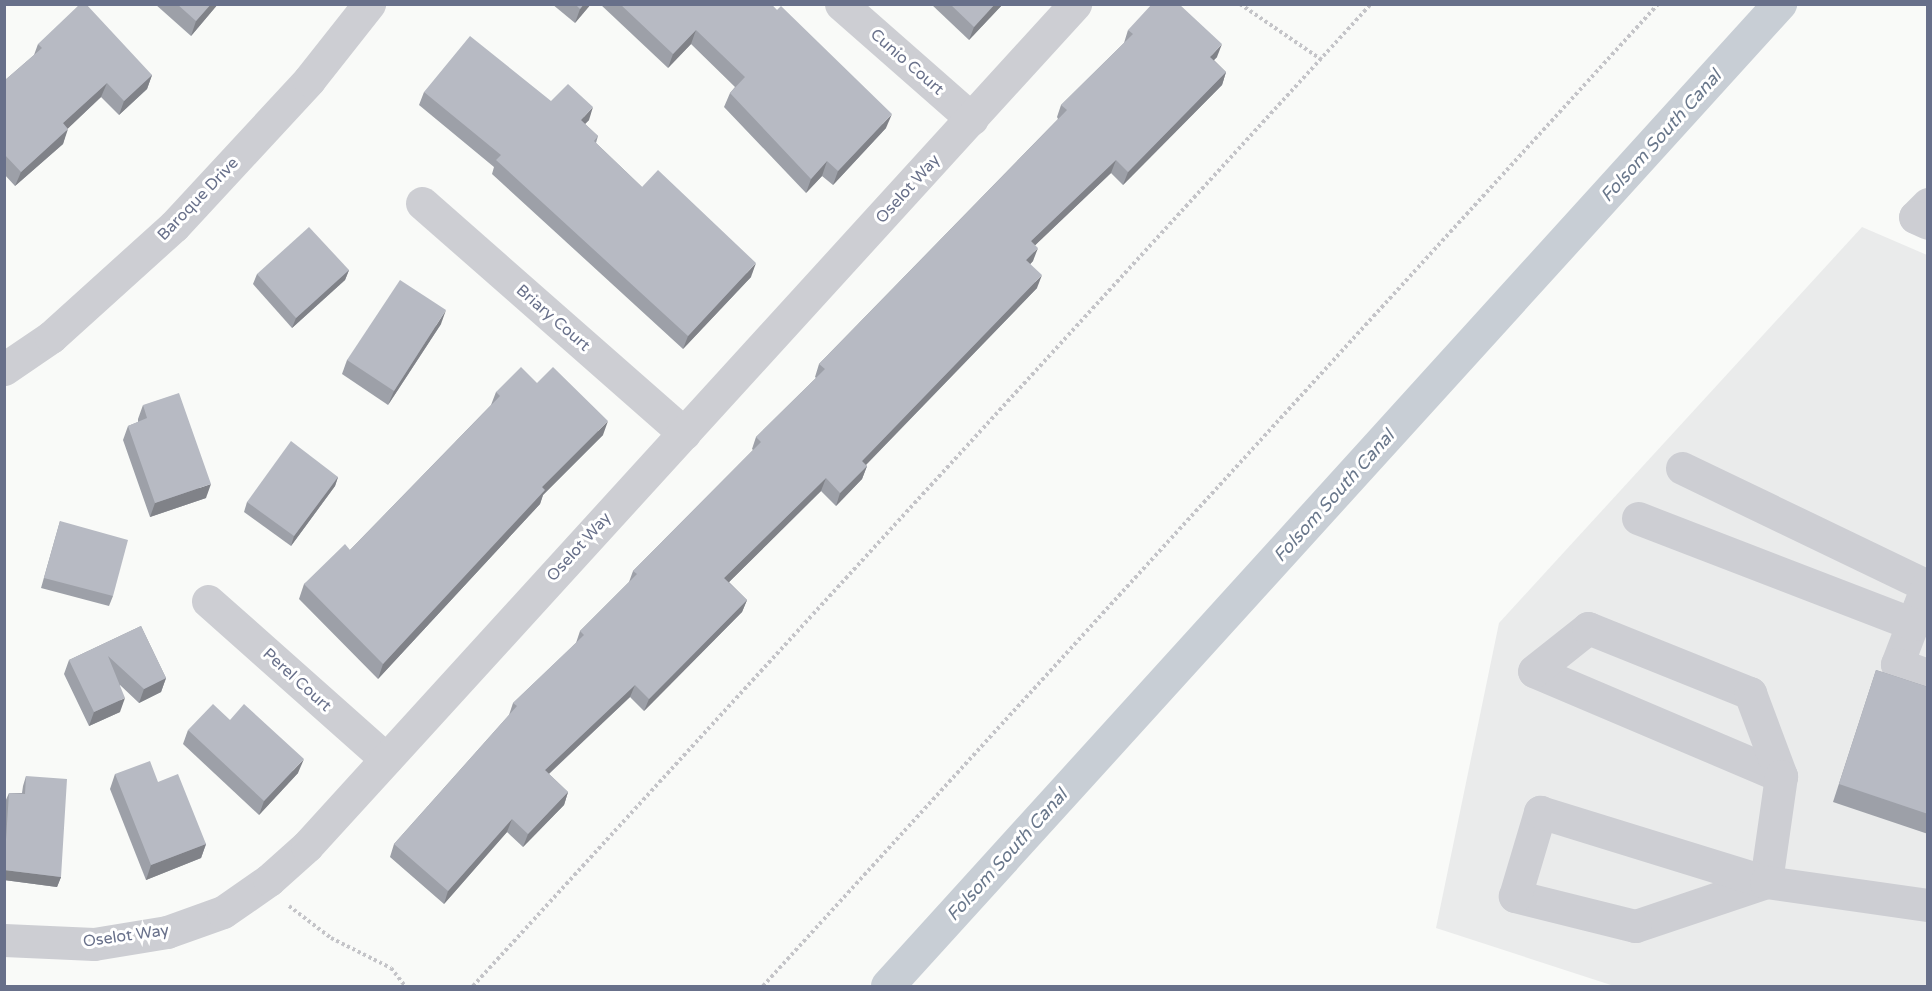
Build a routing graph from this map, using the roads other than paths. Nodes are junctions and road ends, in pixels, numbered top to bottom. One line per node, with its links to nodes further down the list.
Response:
1 (369, 4): 8 (street, Baroque Drive)
2 (841, 4): 4 (street, Cunio Court)
3 (1075, 4): 4 (street, Oselot Way)
4 (972, 119): 9 (street, Oselot Way)
5 (422, 203): 9 (street, Briary Court)
6 (1928, 204): 7 (street)
7 (1928, 223)
8 (4, 369)
9 (684, 433): 15 (street, Oselot Way)
10 (1682, 468): 13 (street)
11 (1638, 518): 13 (street)
12 (208, 601): 15 (street, Perel Court)
13 (1912, 624): 14 (street)
14 (1928, 675)
15 (386, 759): 19 (street, Oselot Way)
16 (1781, 776): 16 (street); 17 (street)
17 (1766, 882): 17 (street); 18 (street)
18 (1928, 905)
19 (4, 940)

